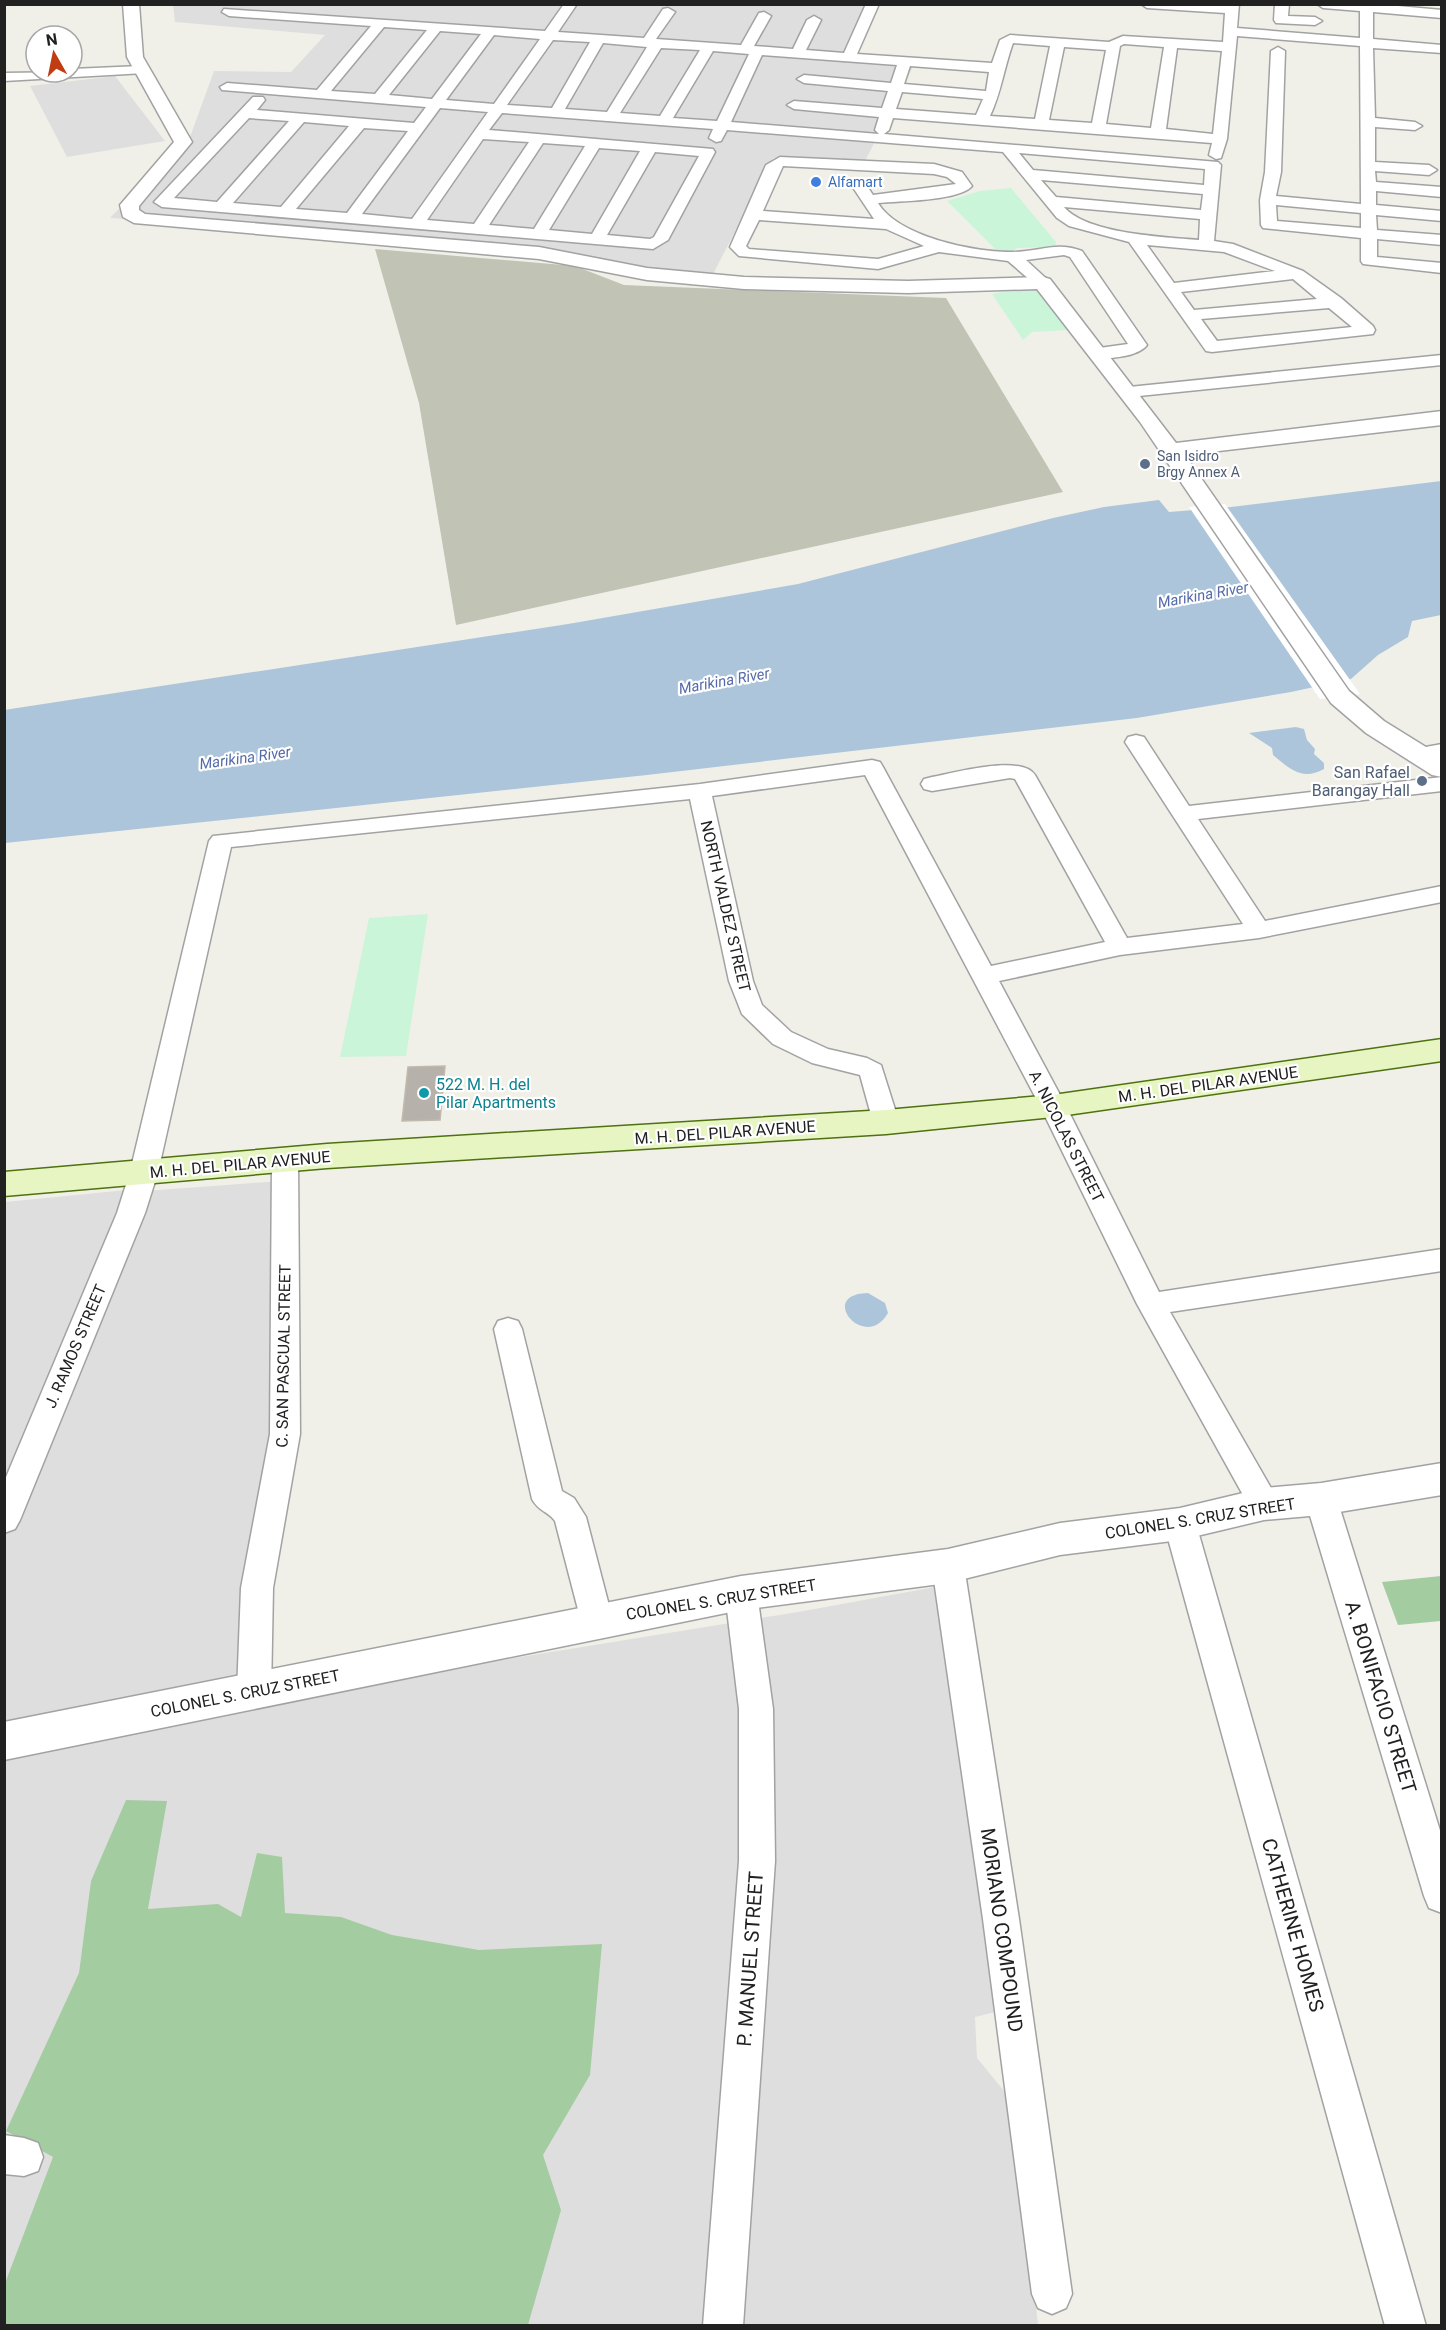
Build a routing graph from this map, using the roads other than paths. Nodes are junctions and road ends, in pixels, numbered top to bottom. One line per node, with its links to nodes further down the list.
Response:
1 (131, 4): 43 (street)
2 (320, 4): 16 (street)
3 (571, 4): 26 (street)
4 (873, 4): 40 (street)
5 (1147, 4): 9 (street)
6 (1282, 4): 18 (street)
7 (1323, 4): 8 (street)
8 (1366, 6): 14 (street); 20 (street)
9 (1233, 7): 25 (street)
10 (264, 10): 12 (street); 16 (street)
11 (415, 11): 21 (street)
12 (229, 12)
13 (668, 12): 30 (street)
14 (1442, 14)
15 (764, 16): 36 (street)
16 (307, 19): 19 (street)
17 (814, 20): 38 (street)
18 (1324, 22)
19 (380, 24): 21 (street); 49 (street)
20 (1362, 24): 22 (street); 31 (street)
21 (405, 25): 23 (street)
22 (1384, 26)
23 (437, 27): 24 (street); 51 (street)
24 (490, 31): 26 (street); 52 (street)
25 (1231, 32): 31 (street); 33 (street)
26 (549, 35): 27 (street); 54 (street)
27 (600, 39): 30 (street); 56 (street)
28 (1058, 42): 32 (street); 42 (street); 64 (street)
29 (1171, 42): 32 (street); 33 (street); 70 (street)
30 (652, 43): 34 (street); 58 (street)
31 (1368, 43): 35 (street); 62 (street)
32 (1113, 45): 68 (street)
33 (1229, 47): 74 (street)
34 (708, 48): 36 (street); 61 (street)
35 (1442, 49)
36 (751, 51): 38 (street); 65 (street)
37 (1278, 51): 88 (street)
38 (797, 54): 39 (street)
39 (813, 55): 40 (street); 45 (street)
40 (849, 57): 41 (street)
41 (905, 61): 42 (street); 47 (street)
42 (998, 68): 50 (street)
43 (140, 70): 44 (street); 110 (street)
44 (4, 77)
45 (804, 79): 47 (street); 53 (street)
46 (227, 87): 48 (street)
47 (896, 87): 50 (street); 57 (street)
48 (268, 90): 49 (street); 55 (street)
49 (320, 95): 51 (street)
50 (992, 96): 60 (street)
51 (379, 99): 52 (street)
52 (438, 104): 54 (street); 67 (street)
53 (794, 105): 57 (street); 69 (street)
54 (497, 109): 56 (street); 71 (street)
55 (246, 112): 59 (street); 90 (street)
56 (556, 113): 58 (street)
57 (887, 114): 60 (street); 72 (street)
58 (611, 117): 61 (street)
59 (300, 118): 63 (street); 90 (street)
60 (981, 119): 64 (street)
61 (664, 121): 65 (street)
62 (1367, 122): 66 (street); 81 (street)
63 (360, 123): 67 (street); 92 (street)
64 (1041, 124): 68 (street)
65 (724, 126): 69 (street); 78 (street)
66 (1415, 126)
67 (418, 128): 96 (street)
68 (1098, 128): 70 (street)
69 (780, 130): 72 (street)
70 (1158, 133): 74 (street)
71 (479, 134): 73 (street); 97 (street)
72 (880, 138): 77 (street); 80 (street)
73 (538, 139): 75 (street); 99 (street)
74 (1220, 139): 79 (street)
75 (594, 143): 76 (street); 100 (street)
76 (650, 147): 78 (street); 102 (street)
77 (1007, 148): 79 (street); 83 (street)
78 (708, 152): 102 (street)
79 (1213, 165): 85 (street)
80 (867, 166): 87 (street); 87 (street); 93 (street)
81 (1367, 166): 82 (street); 84 (street)
82 (1429, 170)
83 (1030, 174): 85 (street); 89 (street)
84 (1368, 186): 86 (street); 91 (street)
85 (1210, 190): 94 (street)
86 (1442, 192)
87 (868, 200): 98 (street)
88 (1268, 200): 91 (street); 101 (street)
89 (1051, 201): 94 (street); 103 (street)
90 (220, 207): 92 (street)
91 (1369, 209): 95 (street); 101 (street)
92 (285, 212): 96 (street)
93 (754, 215): 98 (street); 106 (street)
94 (1208, 215): 105 (street)
95 (1442, 216)
96 (351, 218): 97 (street)
97 (416, 224): 99 (street)
98 (889, 225): 106 (street)
99 (479, 229): 100 (street)
100 (539, 234): 102 (street)
101 (1369, 234): 104 (street); 108 (street)
102 (598, 238)
103 (1135, 238): 105 (street); 111 (street)
104 (1442, 240)
105 (1206, 245): 109 (street)
106 (939, 247): 107 (street)
107 (1013, 257): 110 (street); 114 (street)
108 (1442, 268)
109 (1297, 274): 111 (street); 112 (street)
110 (1043, 283): 114 (street)
111 (1170, 288): 113 (street)
112 (1335, 302): 113 (street); 113 (street)
113 (1190, 315)
114 (1098, 353): 116 (street)
115 (1442, 360): 116 (street)
116 (1129, 392): 118 (street)
117 (1442, 418): 118 (street)
118 (1170, 450): 120 (street)
119 (1136, 742): 125 (street)
120 (1429, 753): 121 (street)
121 (1442, 769)
122 (932, 784): 128 (street)
123 (1442, 784): 125 (street)
124 (700, 791): 129 (street, A. NICOLAS STREET); 132 (street, NORTH VALDEZ STREET); 134 (street, J. RAMOS STREET)
125 (1183, 814): 127 (street)
126 (1442, 894): 127 (street)
127 (1259, 930): 128 (street)
128 (1120, 947): 129 (street)
129 (985, 976): 131 (street, A. NICOLAS STREET)
130 (1442, 1050): 131 (main road, M. H. DEL PILAR AVENUE)
131 (1053, 1106): 132 (main road, M. H. DEL PILAR AVENUE); 137 (street, A. NICOLAS STREET)
132 (886, 1122): 133 (main road, M. H. DEL PILAR AVENUE)
133 (285, 1160): 134 (main road, M. H. DEL PILAR AVENUE); 147 (street, C. SAN PASCUAL STREET)
134 (144, 1172): 135 (main road, M. H. DEL PILAR AVENUE); 142 (street, J. RAMOS STREET)
135 (4, 1184)
136 (1442, 1260): 137 (street)
137 (1150, 1304): 141 (street, A. NICOLAS STREET)
138 (508, 1329): 146 (street)
139 (1442, 1479): 140 (street, COLONEL S. CRUZ STREET)
140 (1321, 1498): 141 (street, COLONEL S. CRUZ STREET); 149 (street, A. BONIFACIO STREET)
141 (1264, 1504): 143 (street, COLONEL S. CRUZ STREET)
142 (4, 1520)
143 (1180, 1524): 144 (street, COLONEL S. CRUZ STREET); 153 (street, CATHERINE HOMES)
144 (948, 1566): 145 (street, COLONEL S. CRUZ STREET); 151 (street, MORIANO COMPOUND)
145 (741, 1593): 146 (street, COLONEL S. CRUZ STREET); 152 (street, P. MANUEL STREET)
146 (597, 1621): 147 (street, COLONEL S. CRUZ STREET)
147 (254, 1693): 148 (street, COLONEL S. CRUZ STREET)
148 (4, 1741)
149 (1435, 1853): 150 (street, A. BONIFACIO STREET)
150 (1442, 1896)
151 (1052, 2294)
152 (723, 2325)
153 (1406, 2325)

